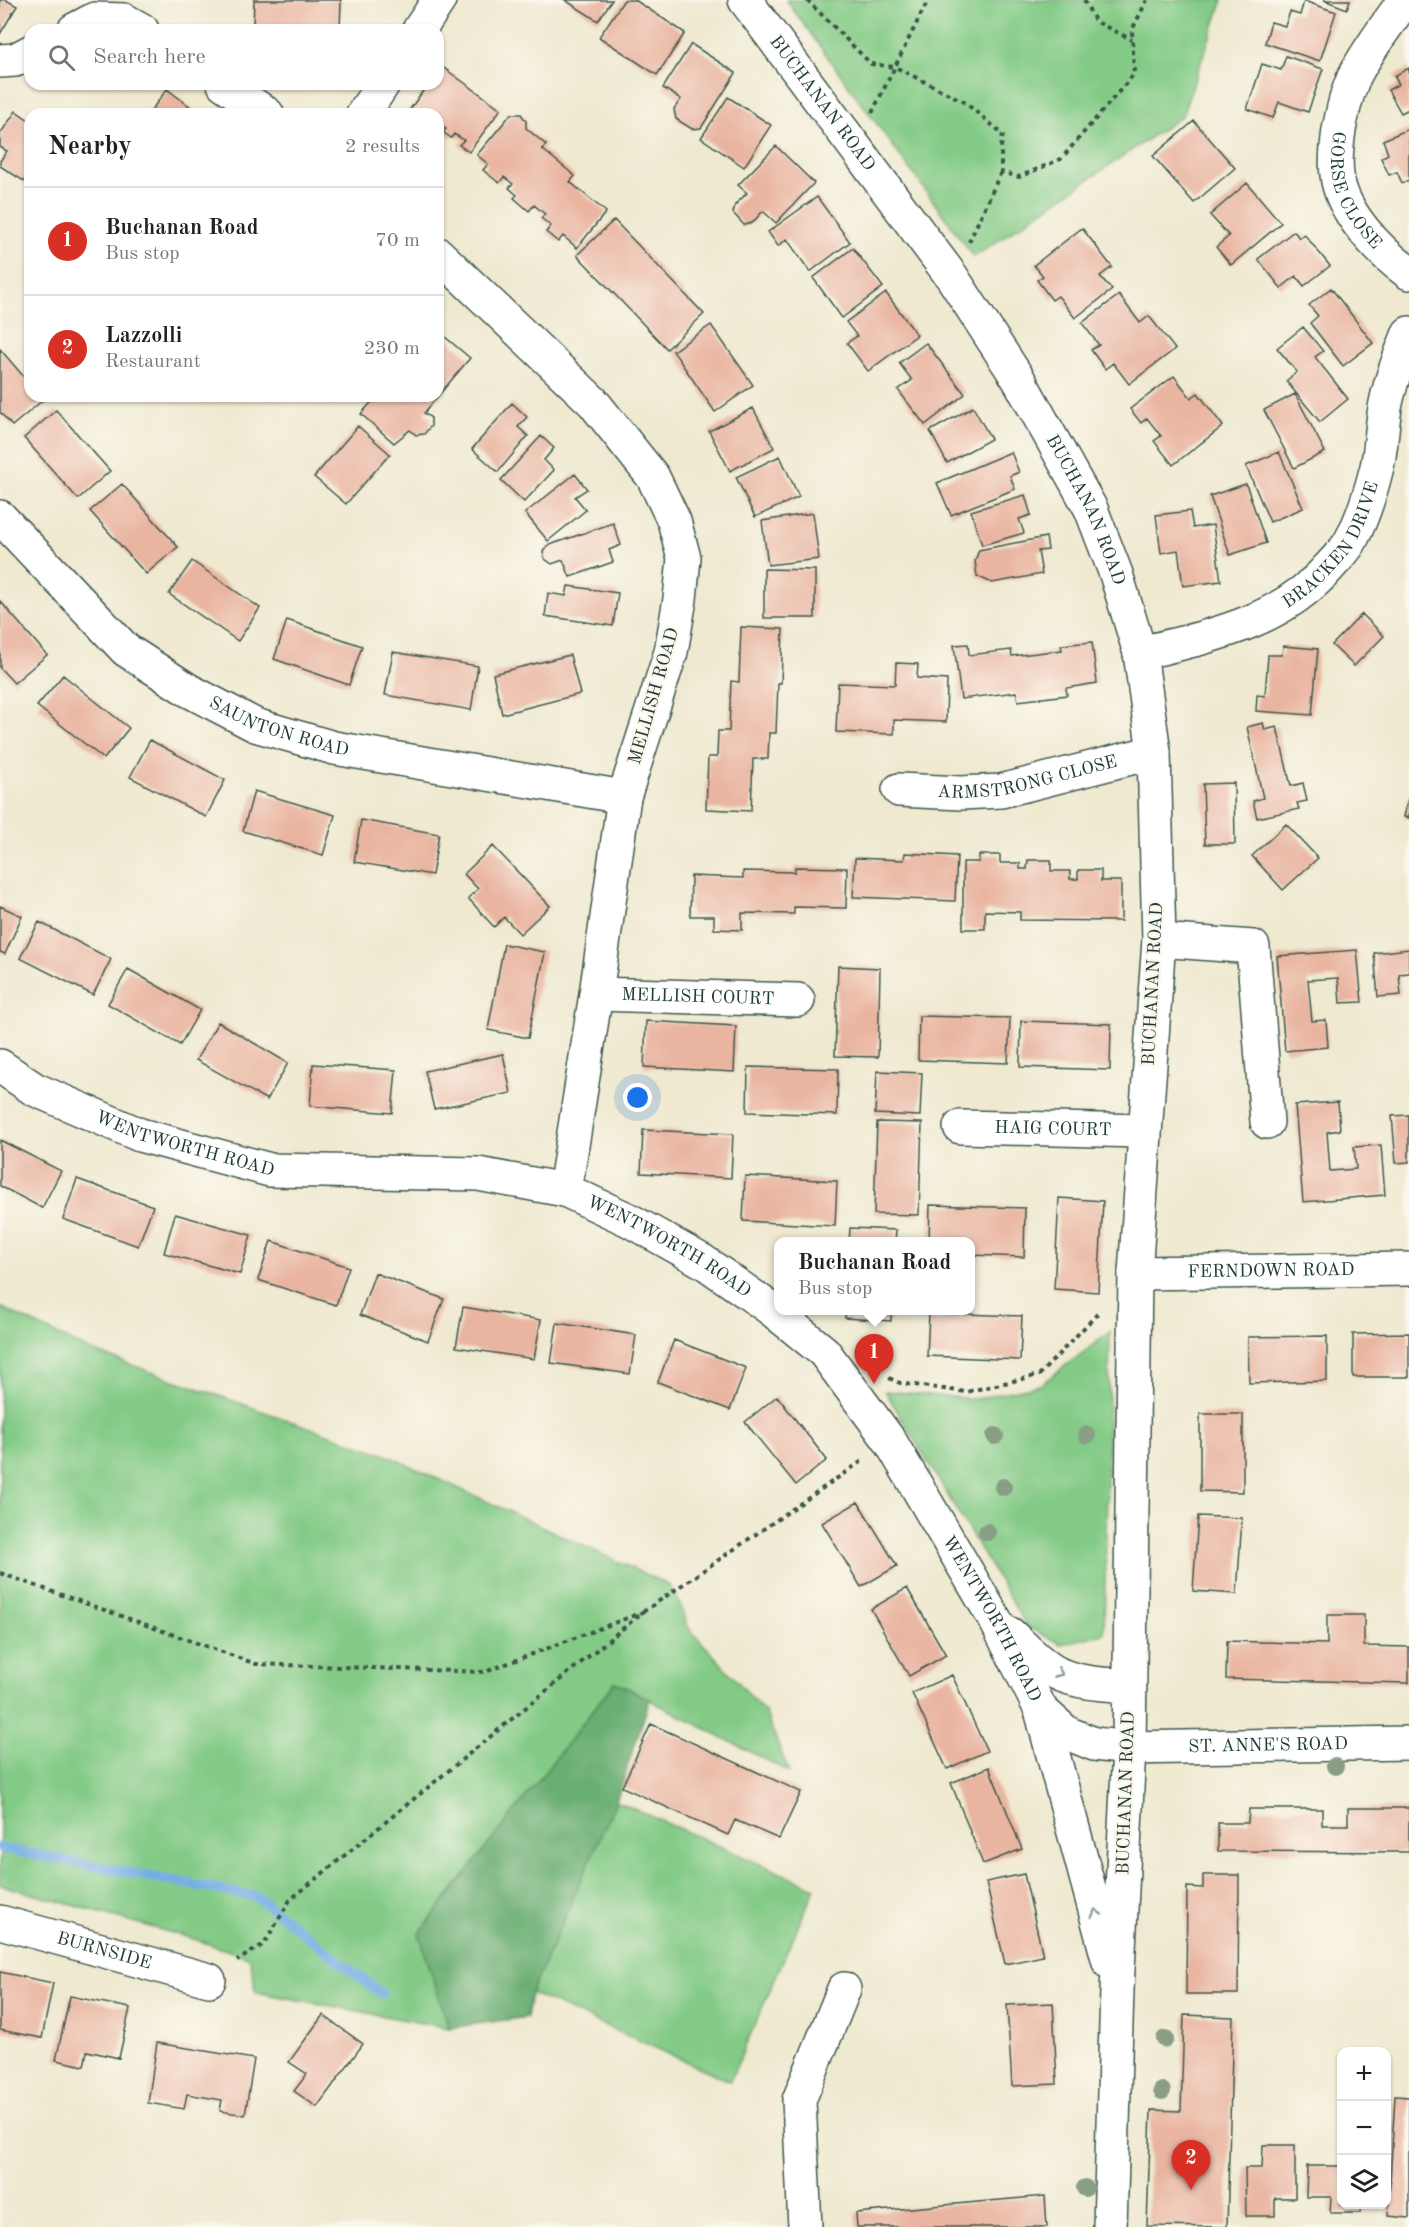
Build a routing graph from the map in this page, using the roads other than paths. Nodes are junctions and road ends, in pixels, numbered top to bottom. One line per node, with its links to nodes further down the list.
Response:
1 (439, 0): 6 (street)
2 (745, 0): 17 (street, BUCHANAN ROAD)
3 (1405, 0): 14 (street, GORSE CLOSE)
4 (84, 24): 5 (street)
5 (131, 24)
6 (423, 24)
7 (24, 55): 8 (street)
8 (0, 61)
9 (233, 90): 11 (street)
10 (379, 90): 12 (street)
11 (258, 108)
12 (367, 108)
13 (444, 260): 20 (street, MELLISH ROAD)
14 (1409, 273)
15 (1409, 333): 17 (street, BRACKEN DRIVE)
16 (0, 518): 20 (street, SAUNTON ROAD)
17 (1140, 652): 18 (street, BUCHANAN ROAD)
18 (1154, 752): 19 (street, ARMSTRONG CLOSE); 21 (street, BUCHANAN ROAD)
19 (899, 790)
20 (624, 797): 22 (street, MELLISH ROAD)
21 (1159, 940): 25 (street); 27 (street, BUCHANAN ROAD)
22 (596, 994): 23 (street, MELLISH COURT); 28 (street, MELLISH ROAD)
23 (798, 1000)
24 (0, 1066): 28 (street, WENTWORTH ROAD)
25 (1267, 1122)
26 (960, 1127): 27 (street, HAIG COURT)
27 (1145, 1131): 30 (street, BUCHANAN ROAD)
28 (565, 1190): 31 (street, WENTWORTH ROAD)
29 (1409, 1269): 30 (street, FERNDOWN ROAD)
30 (1136, 1273): 34 (street, BUCHANAN ROAD)
31 (774, 1311)
32 (778, 1315): 33 (street, WENTWORTH ROAD)
33 (997, 1623): 34 (street, one-way to 34); 35 (street, WENTWORTH ROAD)
34 (1129, 1685): 37 (street, BUCHANAN ROAD)
35 (1041, 1710): 37 (street, WENTWORTH ROAD); 41 (street, one-way to 35)
36 (1409, 1743): 37 (street, ST. ANNE'S ROAD)
37 (1129, 1748): 41 (street, BUCHANAN ROAD)
38 (0, 1922): 39 (street, BURNSIDE)
39 (209, 1980)
40 (844, 1989): 42 (street)
41 (1117, 1990): 43 (street, BUCHANAN ROAD)
42 (805, 2227)
43 (1110, 2227)

